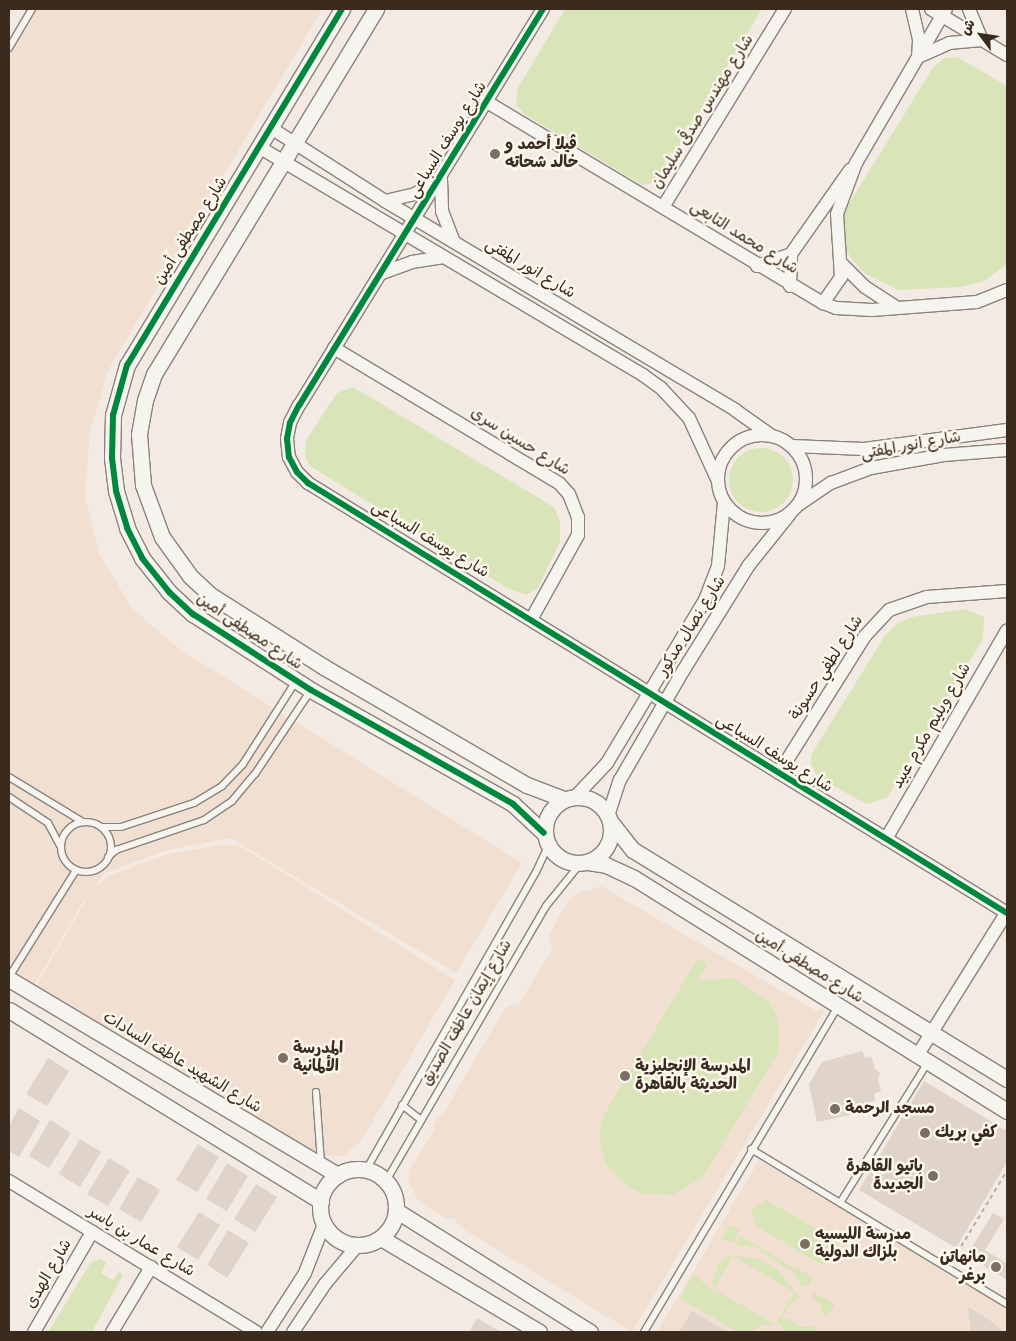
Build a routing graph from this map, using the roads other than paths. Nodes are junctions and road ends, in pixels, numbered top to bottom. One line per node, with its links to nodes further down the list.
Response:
1 (32, 9): 11 (lane)
2 (342, 9): 15 (street, شارع مصطفى أمين)
3 (376, 9): 16 (street, شارع مصطفى أمين)
4 (543, 9): 14 (street, شارع يوسف السباعى)
5 (785, 9): 22 (street, شارع مهندس صدقى سليمان)
6 (912, 9): 13 (street)
7 (931, 9): 9 (street)
8 (969, 9): 10 (street)
9 (944, 12): 10 (street); 13 (street)
10 (982, 40): 12 (street); 13 (street)
11 (9, 48)
12 (1007, 55)
13 (918, 57): 19 (street)
14 (487, 102): 20 (street, شارع يوسف السباعى); 22 (street, شارع محمد التابعى)
15 (271, 128): 16 (street, شارع انور المفتى); 17 (street, شارع مصطفى أمين)
16 (294, 142): 18 (street, شارع مصطفى أمين); 21 (street, شارع انور المفتى)
17 (259, 147): 18 (street, شارع انور المفتى); 48 (street, شارع مصطفى أمين)
18 (283, 161): 24 (street, شارع انور المفتى); 46 (street, شارع مصطفى أمين)
19 (856, 163): 26 (street); 28 (street)
20 (441, 178): 21 (street); 23 (street, شارع يوسف السباعى); 25 (street)
21 (385, 201): 23 (street, شارع انور المفتى)
22 (664, 207): 29 (street, شارع محمد التابعى)
23 (415, 219): 24 (street, شارع يوسف السباعى); 25 (street, شارع انور المفتى)
24 (406, 234): 27 (street, شارع انور المفتى); 30 (street, شارع يوسف السباعى)
25 (454, 242): 37 (street, شارع انور المفتى)
26 (791, 254): 29 (street); 31 (street)
27 (444, 257): 30 (street); 40 (street, شارع انور المفتى)
28 (843, 265): 33 (street); 34 (street)
29 (758, 266): 31 (street, شارع محمد التابعى)
30 (382, 274): 35 (street, شارع يوسف السباعى)
31 (790, 286): 33 (street, شارع محمد التابعى)
32 (1007, 290): 34 (street, شارع محمد التابعى)
33 (823, 303): 34 (street, شارع محمد التابعى)
34 (896, 307)
35 (334, 348): 44 (street, شارع حسين سرى); 44 (street, شارع يوسف السباعى)
36 (1007, 430): 38 (street, شارع انور المفتى)
37 (772, 436): 38 (street); 40 (street)
38 (792, 446): 42 (street)
39 (1007, 450): 42 (street, شارع انور المفتى)
40 (718, 481): 41 (street)
41 (724, 503): 42 (street); 50 (street, شارع نصال مدكور)
42 (794, 509): 51 (street, شارع نصال مدكور)
43 (1007, 591): 52 (street, شارع لطفي حسونة)
44 (532, 618): 50 (street, شارع يوسف السباعى)
45 (1007, 630): 59 (street, شارع ويليم مكرم عبيد)
46 (310, 658): 47 (street, شارع مصطفى أمين); 48 (street)
47 (324, 667): 49 (street); 55 (street, شارع مصطفى أمين)
48 (296, 680): 49 (street, شارع مصطفى أمين); 58 (lane)
49 (311, 690): 60 (street, شارع مصطفى أمين); 62 (lane)
50 (648, 693): 51 (street, شارع يوسف السباعى); 55 (street, شارع نصال مدكور)
51 (664, 702): 52 (street, شارع يوسف السباعى); 56 (street, شارع نصال مدكور)
52 (779, 773): 59 (street, شارع يوسف السباعى)
53 (9, 777): 57 (lane)
54 (9, 797): 61 (lane)
55 (570, 798): 56 (street); 60 (street)
56 (609, 818): 63 (street); 66 (street, شارع مصطفى أمين)
57 (83, 822): 58 (lane); 61 (lane)
58 (101, 827): 62 (lane)
59 (886, 839): 65 (street, شارع يوسف السباعى)
60 (546, 840): 63 (street); 74 (lane, شارع إيمان عاطف الصديق)
61 (60, 847): 64 (lane)
62 (108, 857): 64 (lane)
63 (584, 863): 68 (street, شارع مصطفى أمين); 76 (lane, شارع إيمان عاطف الصديق)
64 (76, 870): 67 (lane)
65 (1007, 913): 70 (street)
66 (842, 976): 68 (street); 70 (street, شارع مصطفى أمين)
67 (9, 978): 78 (street, شارع الشهيد عاطف السادات)
68 (834, 1003): 71 (street, شارع مصطفى أمين); 77 (lane)
69 (9, 1010): 83 (street)
70 (932, 1032): 71 (street); 72 (street, شارع مصطفى أمين)
71 (922, 1059): 75 (street, شارع مصطفى أمين); 84 (lane)
72 (1007, 1079)
73 (316, 1092): 78 (lane)
74 (402, 1105): 76 (lane); 79 (lane, شارع إيمان عاطف الصديق)
75 (1007, 1111)
76 (421, 1120): 82 (lane, شارع إيمان عاطف الصديق)
77 (751, 1149): 84 (lane); 99 (lane)
78 (321, 1166): 80 (street, شارع الشهيد عاطف السادات)
79 (366, 1170): 80 (street); 82 (street)
80 (338, 1175): 83 (street)
81 (9, 1181): 87 (street, شارع عمار بن ياسر)
82 (386, 1181): 85 (street)
83 (321, 1201): 86 (street)
84 (840, 1203): 91 (lane)
85 (397, 1211): 88 (street); 98 (street)
86 (324, 1224): 89 (street); 95 (street)
87 (92, 1232): 90 (street, شارع عمار بن ياسر); 92 (street, شارع الهدى)
88 (381, 1238): 89 (street); 97 (street)
89 (357, 1246): 96 (street)
90 (151, 1267): 93 (street); 94 (street, شارع عمار بن ياسر)
91 (1007, 1304)
92 (34, 1332)
93 (112, 1332)
94 (256, 1332)
95 (267, 1332)
96 (293, 1332)
97 (539, 1332)
98 (590, 1332)
99 (644, 1332)

